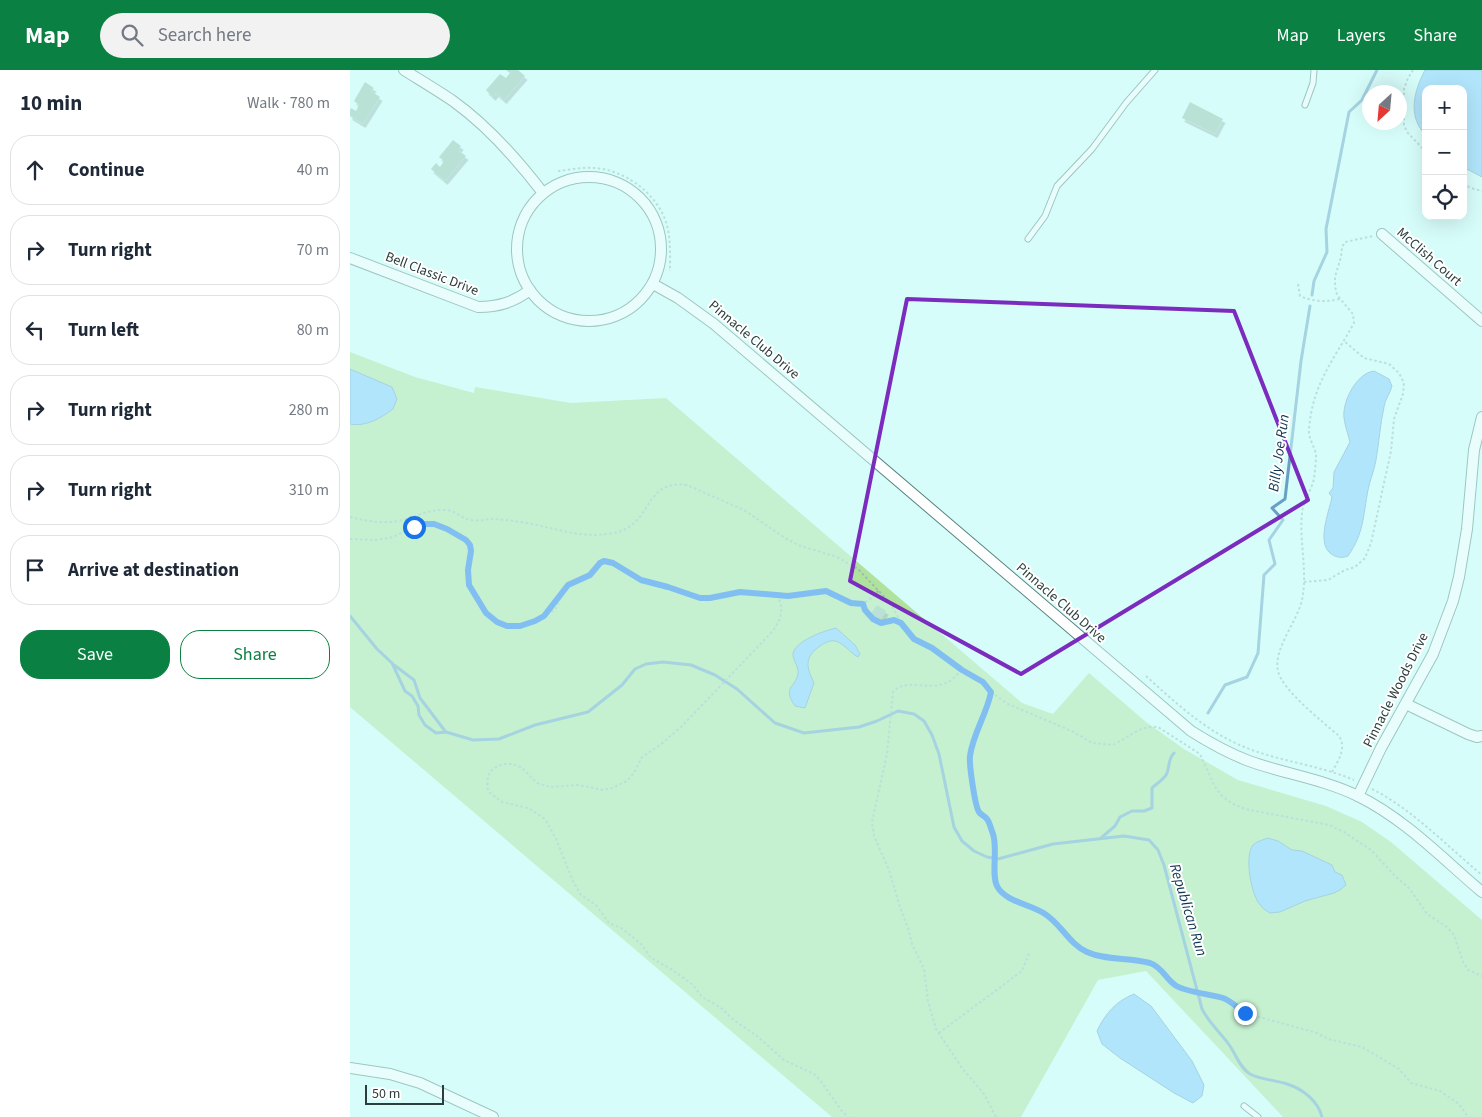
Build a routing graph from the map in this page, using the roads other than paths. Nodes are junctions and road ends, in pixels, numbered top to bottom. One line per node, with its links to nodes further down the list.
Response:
1 (404, 70): 5 (street)
2 (1155, 70): 7 (lane)
3 (1314, 70): 4 (lane)
4 (1304, 105)
5 (543, 193): 9 (street); 10 (street)
6 (1382, 234): 11 (street, McClish Court)
7 (1028, 239)
8 (350, 258): 10 (street, Bell Classic Drive)
9 (652, 284): 10 (street); 15 (street, Pinnacle Club Drive)
10 (530, 290)
11 (1482, 321)
12 (1482, 417): 13 (street, Pinnacle Woods Drive)
13 (1406, 704): 14 (street); 15 (street, Pinnacle Woods Drive)
14 (1482, 736)
15 (1358, 796): 16 (street, Pinnacle Club Drive)
16 (1482, 892)
17 (350, 1068): 19 (street)
18 (1244, 1106): 20 (lane)
19 (493, 1117)
20 (1258, 1117)

